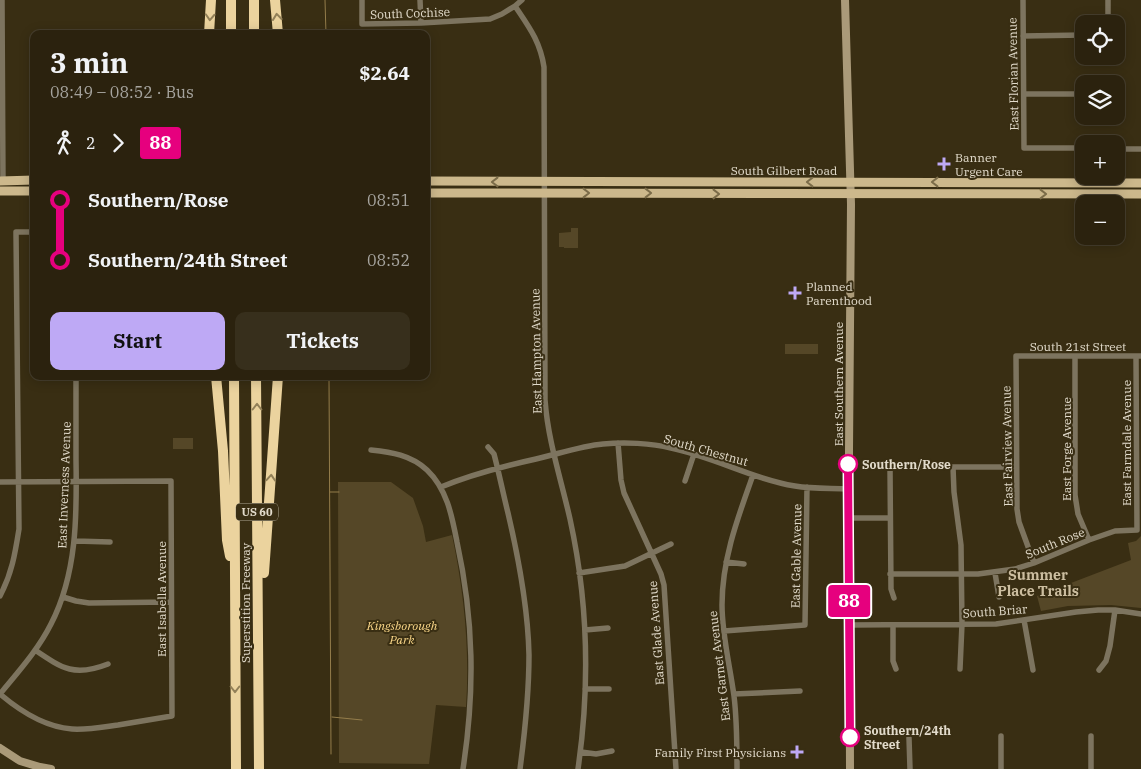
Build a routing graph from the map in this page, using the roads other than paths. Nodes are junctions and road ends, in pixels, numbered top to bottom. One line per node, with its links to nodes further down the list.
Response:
1 (2, 0): 23 (street)
2 (211, 0): 15 (highway, one-way to 15)
3 (231, 0): 16 (highway)
4 (254, 0): 17 (highway)
5 (275, 0): 18 (highway, one-way to 5)
6 (362, 0): 14 (street, South Cochise)
7 (420, 0): 14 (street)
8 (522, 0): 12 (street)
9 (846, 0): 31 (main road, East Southern Avenue)
10 (1023, 0): 20 (street, East Florian Avenue)
11 (1108, 0): 13 (street)
12 (515, 6): 14 (street, South Cochise); 30 (street, East Hampton Avenue)
13 (1108, 15)
14 (421, 23)
15 (209, 30)
16 (231, 30)
17 (254, 30)
18 (278, 30)
19 (1075, 35): 20 (street)
20 (1023, 36): 21 (street, East Florian Avenue)
21 (1024, 94): 22 (street); 24 (street, East Florian Avenue)
22 (1075, 94)
23 (1, 115): 28 (street)
24 (1075, 148)
25 (1125, 149): 26 (street)
26 (1141, 149)
27 (30, 180): 28 (main road)
28 (2, 181)
29 (430, 181): 30 (main road, South Gilbert Road, one-way to 29)
30 (544, 182): 31 (main road, South Gilbert Road, one-way to 30); 37 (street, East Hampton Avenue)
31 (850, 182): 32 (main road, South Gilbert Road, one-way to 31); 39 (main road, East Southern Avenue)
32 (991, 183): 33 (main road, South Gilbert Road); 40 (main road)
33 (1141, 183)
34 (0, 191): 35 (main road)
35 (30, 192)
36 (430, 193): 37 (main road, South Gilbert Road)
37 (544, 193): 39 (main road, South Gilbert Road, one-way to 39); 54 (street, East Hampton Avenue)
38 (1141, 194): 40 (main road, South Gilbert Road, one-way to 38)
39 (850, 195): 40 (main road, South Gilbert Road); 65 (main road, East Southern Avenue)
40 (994, 195)
41 (30, 232): 61 (street)
42 (1016, 356): 43 (street, South 21st Street); 56 (street, East Fairview Avenue)
43 (1075, 356): 44 (street, South 21st Street); 69 (street, East Forge Avenue)
44 (1139, 356): 68 (street, East Farmdale Avenue)
45 (76, 380): 62 (street, East Inverness Avenue)
46 (216, 380): 79 (highway)
47 (234, 380): 79 (highway, Superstition Freeway / US 60)
48 (256, 380): 96 (highway, Superstition Freeway / US 60, one-way to 48)
49 (278, 380): 96 (highway, one-way to 49)
50 (618, 443): 53 (street, South Chestnut); 54 (street, South Chestnut); 73 (street, East Glade Avenue)
51 (488, 446): 57 (street)
52 (371, 450): 63 (street)
53 (694, 454): 58 (street, South Chestnut); 59 (street)
54 (554, 455): 57 (street, South Chestnut); 77 (street, East Hampton Avenue)
55 (953, 467): 56 (street); 67 (street); 81 (street)
56 (1016, 467): 75 (street, East Fairview Avenue)
57 (498, 468): 63 (street, South Chestnut); 118 (street)
58 (753, 475): 64 (street, South Chestnut); 74 (street, East Garnet Avenue)
59 (685, 481)
60 (0, 482): 61 (street)
61 (18, 482): 62 (street); 82 (street)
62 (76, 482): 70 (street, East Inverness Avenue); 86 (street, East Isabella Avenue)
63 (441, 487): 117 (street)
64 (807, 487): 65 (street, South Chestnut); 95 (street, East Gable Avenue)
65 (849, 489): 66 (main road, East Southern Avenue)
66 (848, 518): 67 (street); 91 (main road, East Southern Avenue)
67 (890, 518): 80 (street)
68 (1137, 530): 69 (street, South Rose)
69 (1088, 540): 75 (street, South Rose)
70 (75, 541): 71 (street); 83 (street, East Inverness Avenue)
71 (110, 542)
72 (671, 544): 73 (street)
73 (652, 554): 77 (street); 120 (street, East Glade Avenue)
74 (726, 562): 76 (street); 95 (street, East Garnet Avenue)
75 (1034, 563): 78 (street, South Rose)
76 (744, 564)
77 (579, 573): 94 (street, East Hampton Avenue)
78 (995, 573): 81 (street, South Rose); 84 (street)
79 (235, 574): 115 (highway, Superstition Freeway / US 60, one-way to 115)
80 (890, 574): 81 (street, South Rose); 85 (street)
81 (962, 574): 90 (street)
82 (0, 596)
83 (63, 597): 86 (street); 97 (street, East Inverness Avenue)
84 (999, 597)
85 (894, 598)
86 (172, 602): 106 (street, East Isabella Avenue)
87 (1115, 610): 88 (street, South Briar); 89 (street, South Briar); 102 (street)
88 (1141, 614)
89 (1024, 620): 90 (street, South Briar); 101 (street)
90 (962, 624): 92 (street, South Briar); 100 (street)
91 (850, 625): 92 (street, South Briar); 122 (main road, East Southern Avenue)
92 (893, 625): 99 (street)
93 (608, 628): 94 (street)
94 (585, 630): 103 (street, East Hampton Avenue)
95 (724, 631): 107 (street, East Garnet Avenue)
96 (258, 648): 116 (highway, Superstition Freeway / US 60)
97 (36, 650): 98 (street); 106 (street, East Inverness Avenue)
98 (108, 664)
99 (896, 669)
100 (960, 670)
101 (1033, 670)
102 (1099, 670)
103 (585, 689): 104 (street); 112 (street, East Hampton Avenue)
104 (609, 690)
105 (800, 691): 107 (street)
106 (0, 694)
107 (734, 694): 121 (street, East Garnet Avenue)
108 (1001, 736): 124 (street)
109 (1091, 736): 125 (street)
110 (909, 738): 123 (street)
111 (0, 748): 114 (main road)
112 (581, 752): 113 (street); 119 (street, East Hampton Avenue)
113 (612, 752)
114 (51, 769)
115 (236, 769)
116 (259, 769)
117 (463, 769)
118 (520, 769)
119 (578, 769)
120 (676, 769)
121 (736, 769)
122 (850, 769)
123 (910, 769)
124 (1001, 769)
125 (1091, 769)

